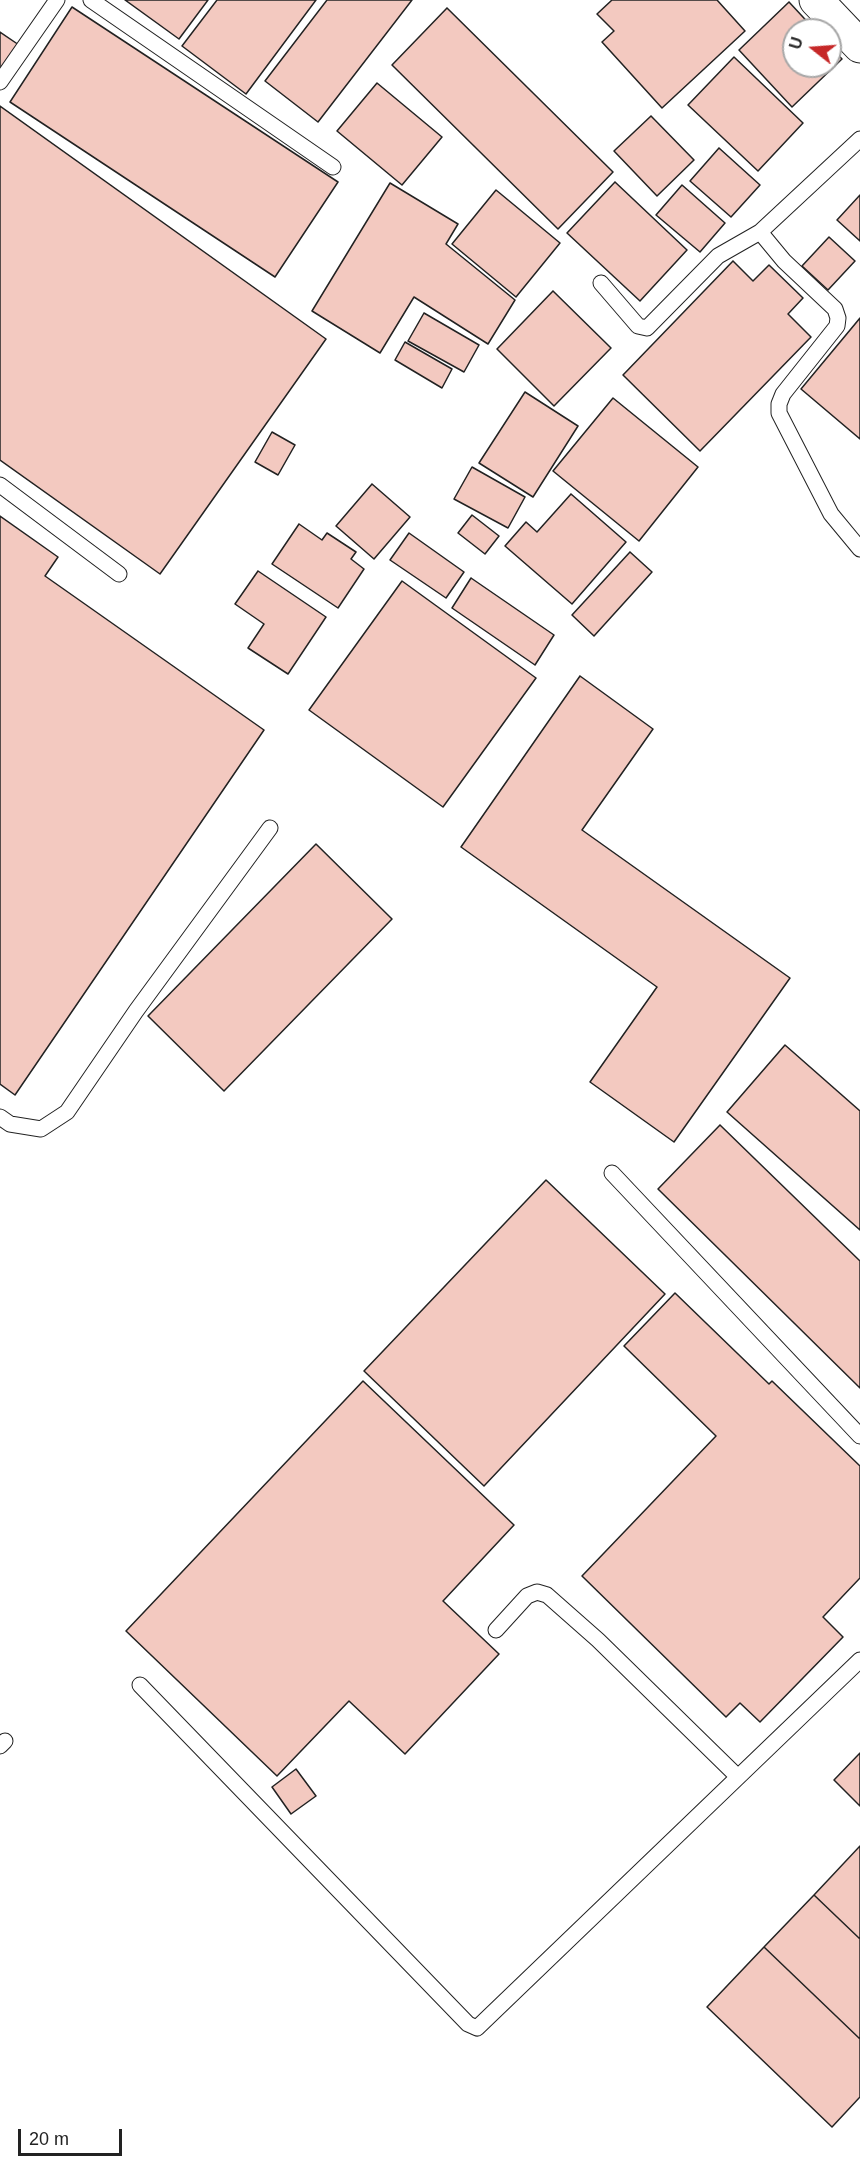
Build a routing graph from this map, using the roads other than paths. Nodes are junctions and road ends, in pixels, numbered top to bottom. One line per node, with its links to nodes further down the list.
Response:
1 (57, 0): 5 (lane)
2 (91, 0): 7 (lane)
3 (816, 0): 4 (street)
4 (860, 46)
5 (0, 82)
6 (860, 139): 8 (lane)
7 (333, 167)
8 (760, 232): 9 (lane); 11 (lane)
9 (601, 283)
10 (0, 485): 12 (lane)
11 (860, 549)
12 (119, 574)
13 (270, 828): 14 (lane)
14 (0, 1117)
15 (612, 1173): 16 (lane)
16 (860, 1436)
17 (496, 1630): 20 (lane)
18 (860, 1660): 20 (lane)
19 (140, 1685): 20 (lane)
20 (738, 1777)

